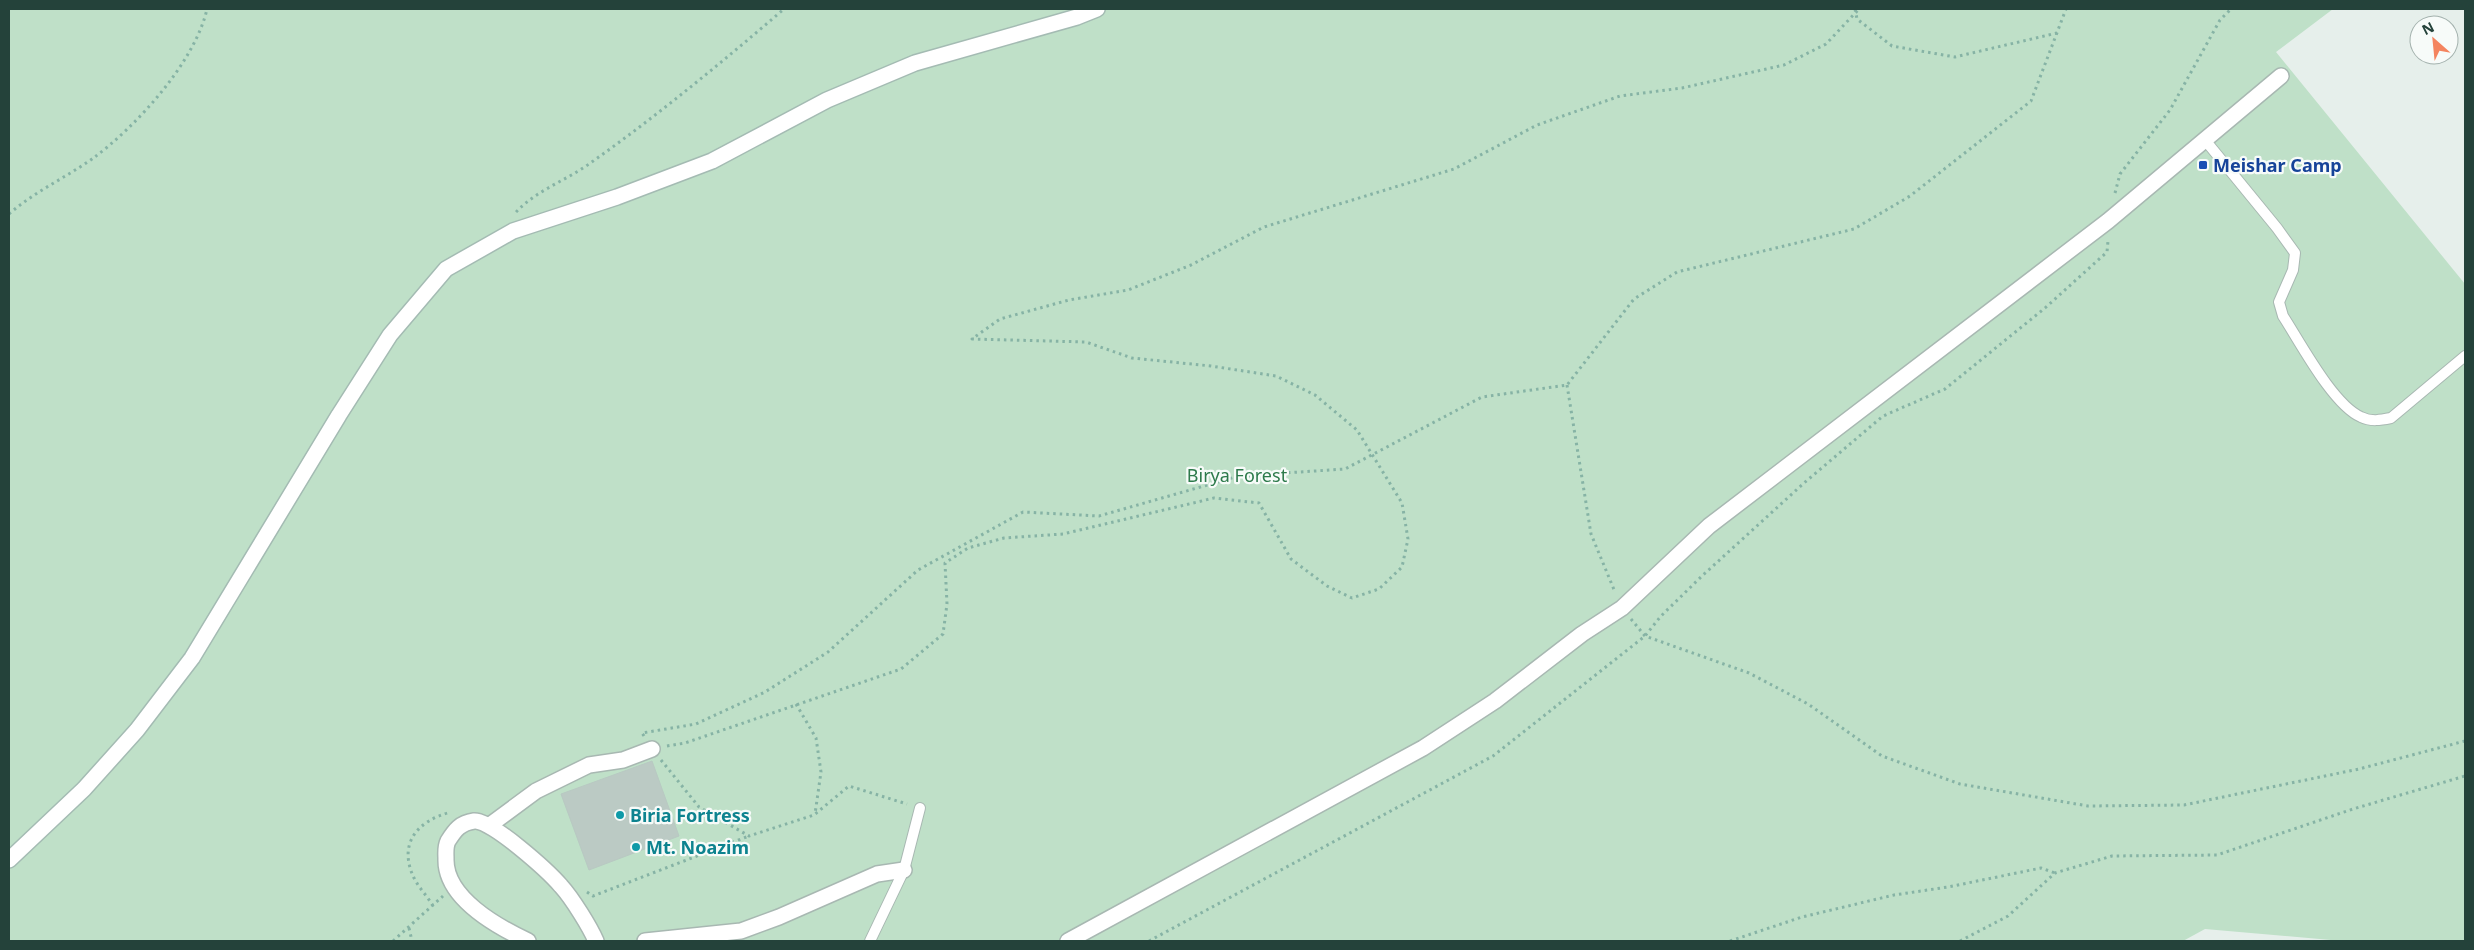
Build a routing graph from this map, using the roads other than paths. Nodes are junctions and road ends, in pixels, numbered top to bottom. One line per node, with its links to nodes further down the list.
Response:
1 (1097, 9): 8 (street)
2 (2281, 76): 3 (street)
3 (2205, 140): 4 (lane); 14 (street)
4 (2465, 356)
5 (652, 748): 7 (street)
6 (920, 808): 9 (lane)
7 (490, 825): 10 (street); 11 (street)
8 (9, 860)
9 (904, 870): 12 (street); 13 (lane)
10 (528, 941)
11 (596, 941)
12 (645, 941)
13 (870, 941)
14 (1068, 941)

